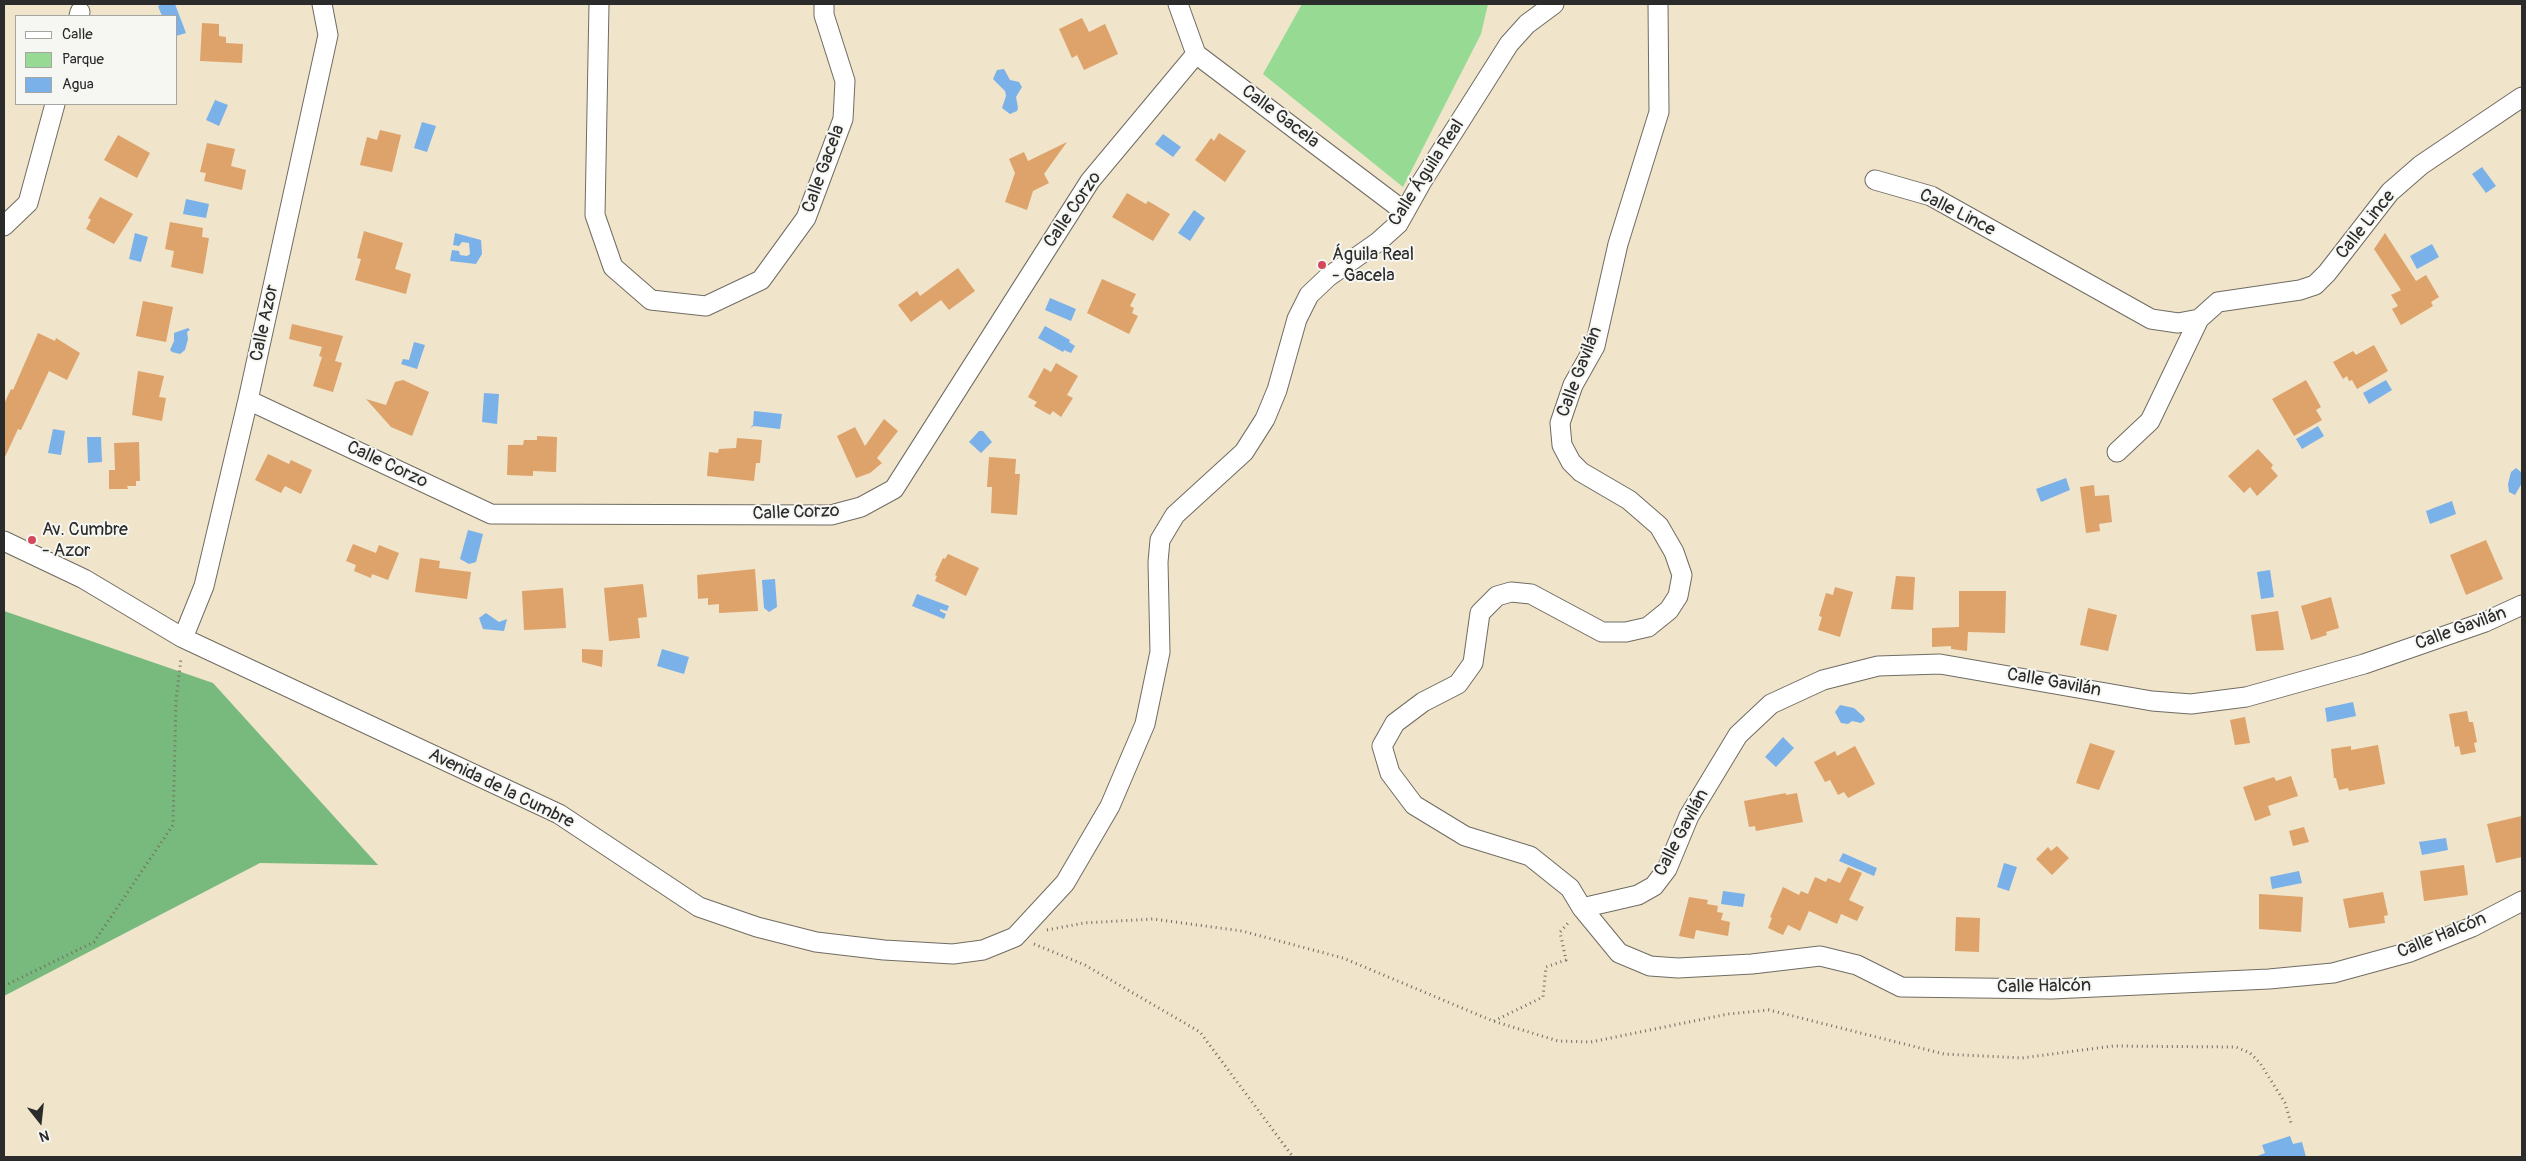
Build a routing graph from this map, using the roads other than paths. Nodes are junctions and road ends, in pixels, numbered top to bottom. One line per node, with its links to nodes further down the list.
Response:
1 (322, 4): 14 (street, Calle Azor)
2 (599, 4): 3 (street, Calle Gacela)
3 (824, 4)
4 (1178, 4): 7 (street)
5 (1554, 4): 11 (street, Calle Águila Real)
6 (1658, 4): 20 (street, Calle Gavilán)
7 (1196, 54): 11 (street, Calle Gacela); 14 (street, Calle Corzo)
8 (2522, 97): 13 (street, Calle Lince)
9 (55, 105): 12 (street)
10 (1875, 180): 13 (street, Calle Lince)
11 (1405, 212): 21 (street, Calle Águila Real)
12 (4, 226)
13 (2199, 319): 15 (street, Calle Lince)
14 (248, 400): 18 (street, Calle Azor)
15 (2117, 452)
16 (4, 541): 18 (street, Avenida de la Cumbre)
17 (2522, 605): 20 (street, Calle Gavilán)
18 (183, 638): 21 (street, Avenida de la Cumbre)
19 (2522, 901): 20 (street, Calle Halcón)
20 (1582, 908)
21 (1015, 937)

